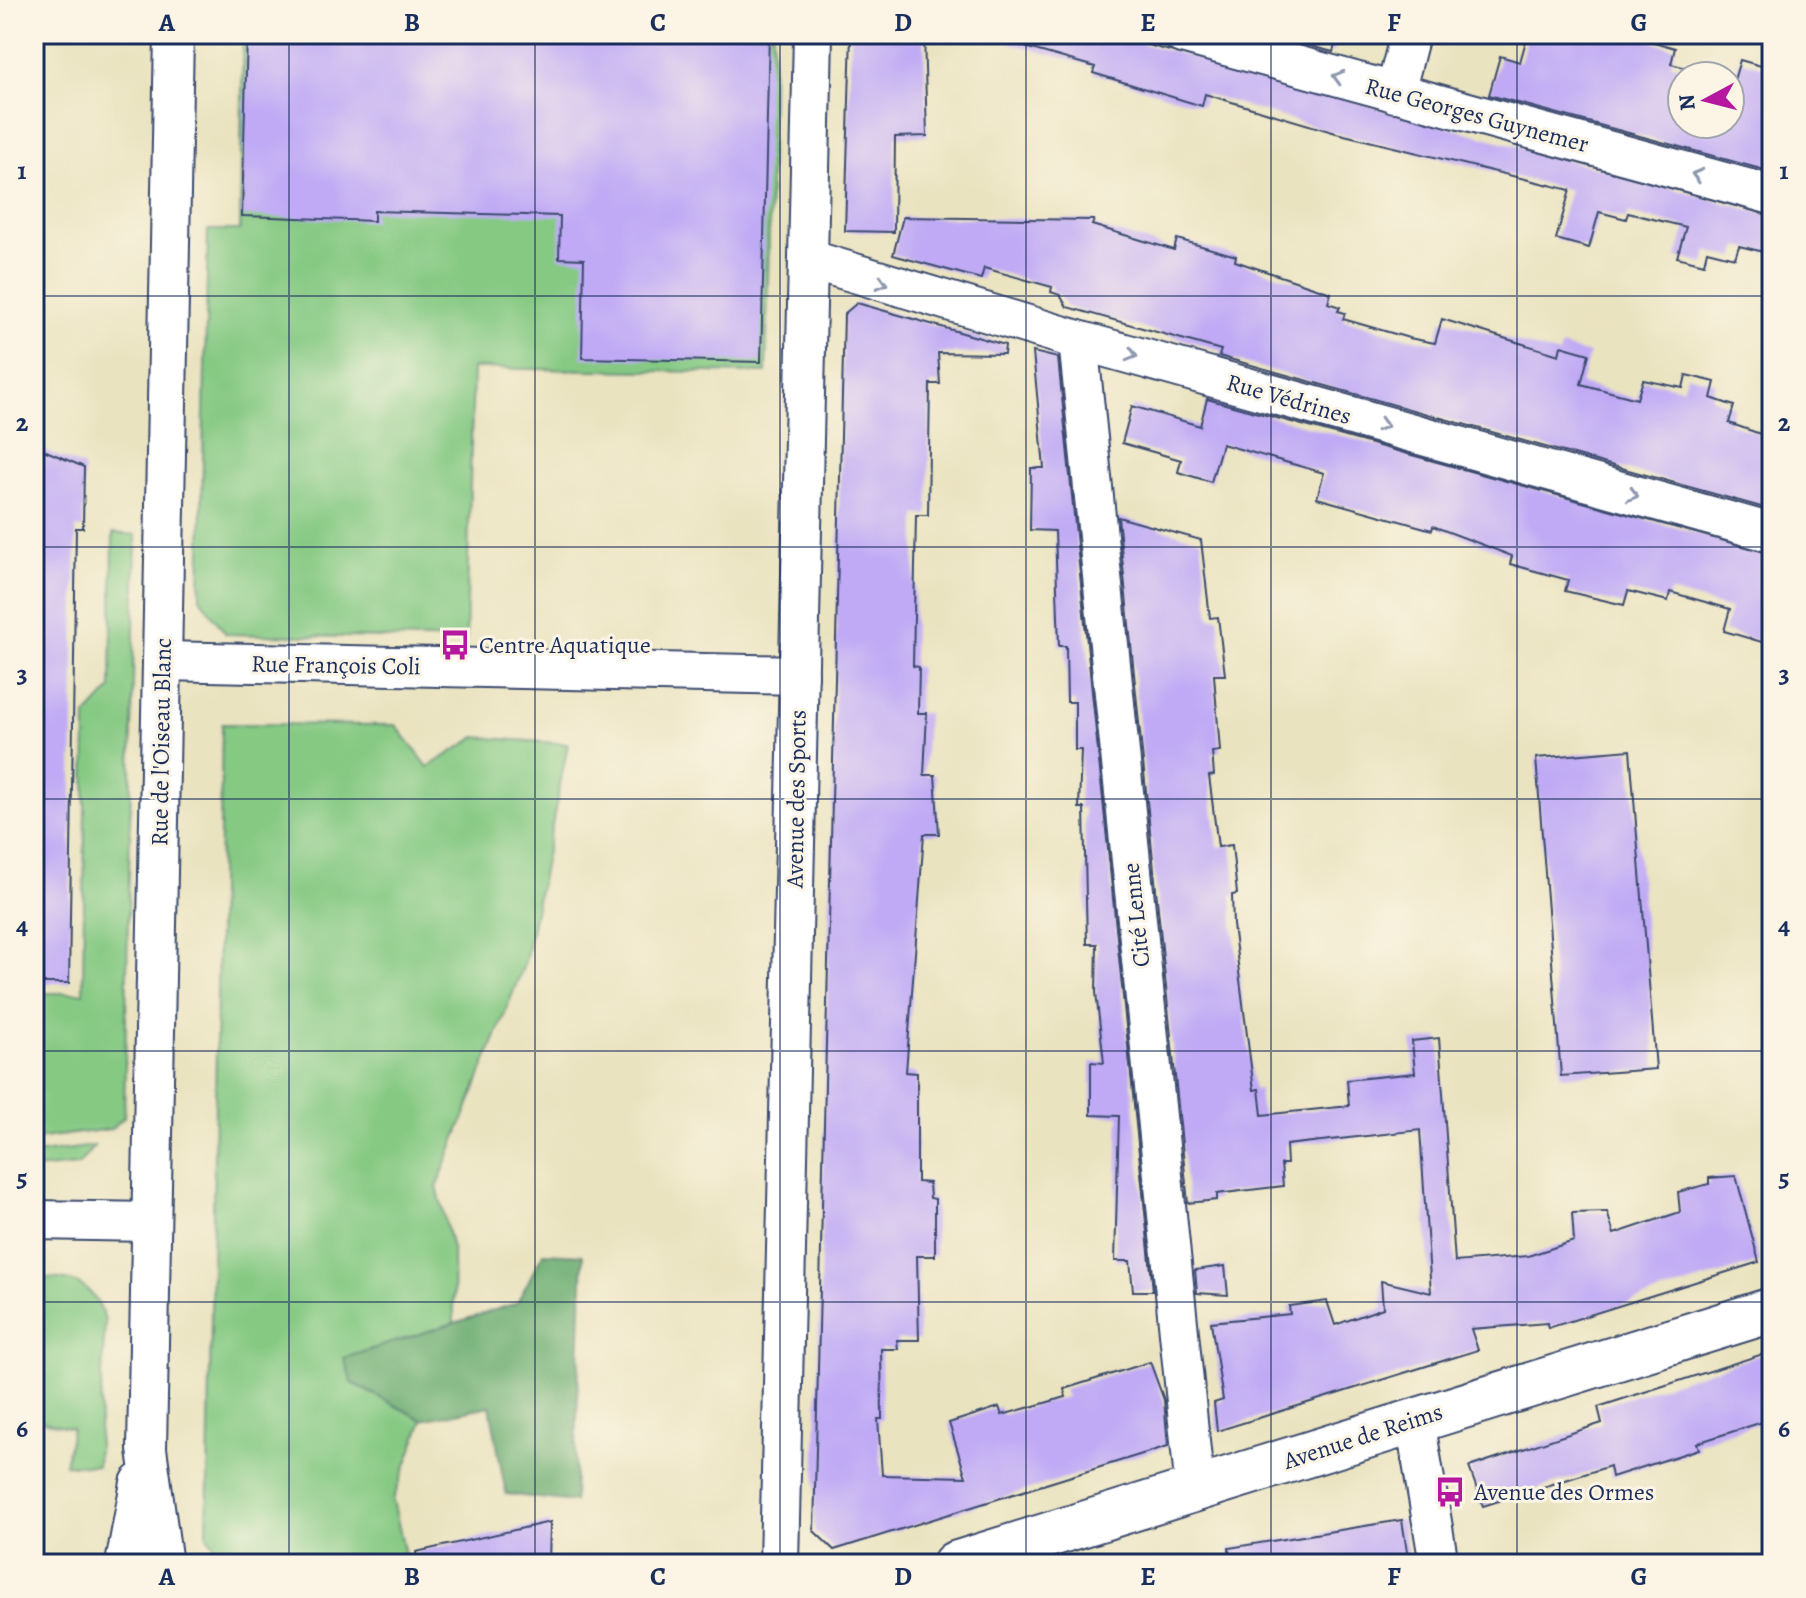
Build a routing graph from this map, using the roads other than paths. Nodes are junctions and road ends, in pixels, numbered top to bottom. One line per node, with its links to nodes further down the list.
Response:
1 (174, 34): 10 (street, Rue de l'Oiseau Blanc)
2 (813, 34): 7 (street, Avenue des Sports)
3 (1182, 34): 5 (street, Rue Georges Guynemer, one-way to 3)
4 (1410, 34): 5 (street)
5 (1395, 93): 6 (street, Rue Georges Guynemer, one-way to 5)
6 (1772, 195)
7 (808, 259): 8 (street, Rue Védrines, one-way to 8); 11 (street, Avenue des Sports)
8 (1078, 340): 9 (street, Rue Védrines, one-way to 9); 17 (street, Cité Lenne)
9 (1772, 533)
10 (162, 661): 11 (street, Rue François Coli); 13 (street, Rue de l'Oiseau Blanc)
11 (799, 675): 20 (street, Avenue des Sports)
12 (34, 1220): 13 (street)
13 (151, 1222): 16 (street, Rue de l'Oiseau Blanc)
14 (1772, 1310): 15 (street, Avenue de Reims)
15 (1415, 1420): 17 (street, Avenue de Reims); 22 (street)
16 (147, 1449): 18 (street, Rue de l'Oiseau Blanc); 19 (street, Rue de l'Oiseau Blanc)
17 (1195, 1490): 21 (street, Avenue de Reims)
18 (125, 1564)
19 (163, 1564)
20 (779, 1564)
21 (955, 1564)
22 (1439, 1564)

